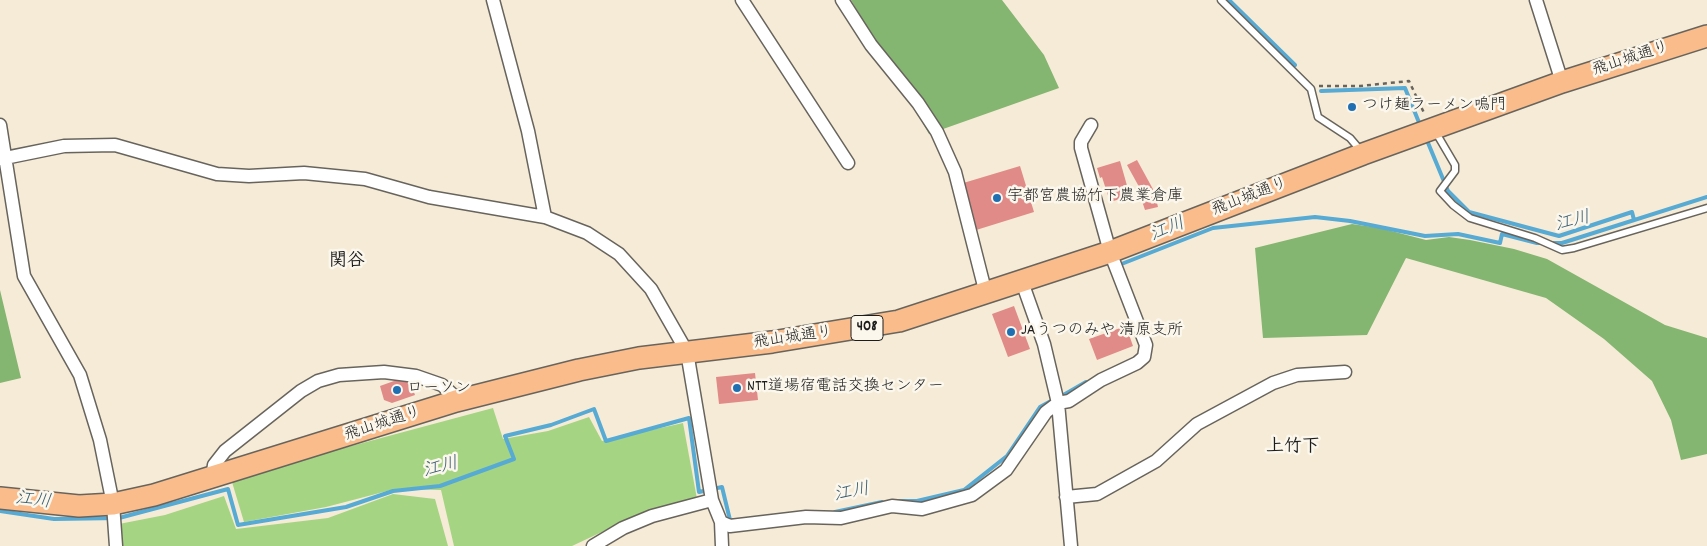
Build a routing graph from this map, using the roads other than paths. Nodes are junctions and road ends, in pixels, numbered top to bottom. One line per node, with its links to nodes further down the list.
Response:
1 (493, 0): 15 (street)
2 (842, 0): 18 (street)
3 (1221, 0): 11 (lane)
4 (1536, 0): 7 (street)
5 (745, 1): 13 (street)
6 (1707, 36): 7 (highway, 飛山城通り / 408)
7 (1562, 82): 10 (highway, 飛山城通り / 408)
8 (0, 125): 12 (street)
9 (1092, 125): 16 (street)
10 (1434, 129): 11 (highway, 飛山城通り / 408); 14 (lane)
11 (1363, 154): 16 (highway, 飛山城通り / 408)
12 (2, 159): 15 (street); 27 (street)
13 (848, 163)
14 (1707, 208)
15 (545, 217): 19 (street)
16 (1110, 252): 17 (highway, 飛山城通り / 408); 22 (street)
17 (1022, 282): 18 (highway, 飛山城通り / 408); 22 (street)
18 (986, 294): 19 (highway, 飛山城通り / 408)
19 (687, 352): 21 (highway, 飛山城通り / 408); 26 (street)
20 (1345, 372): 24 (street)
21 (456, 401): 23 (highway, 飛山城通り / 408); 23 (street)
22 (1058, 403): 24 (street); 28 (street)
23 (212, 478): 27 (highway, 飛山城通り / 408)
24 (1066, 497): 32 (street)
25 (0, 498): 27 (highway, 飛山城通り / 408)
26 (712, 500): 28 (street); 30 (street)
27 (113, 504): 29 (street)
28 (721, 522): 31 (street)
29 (116, 546)
30 (592, 546)
31 (722, 546)
32 (1071, 546)

